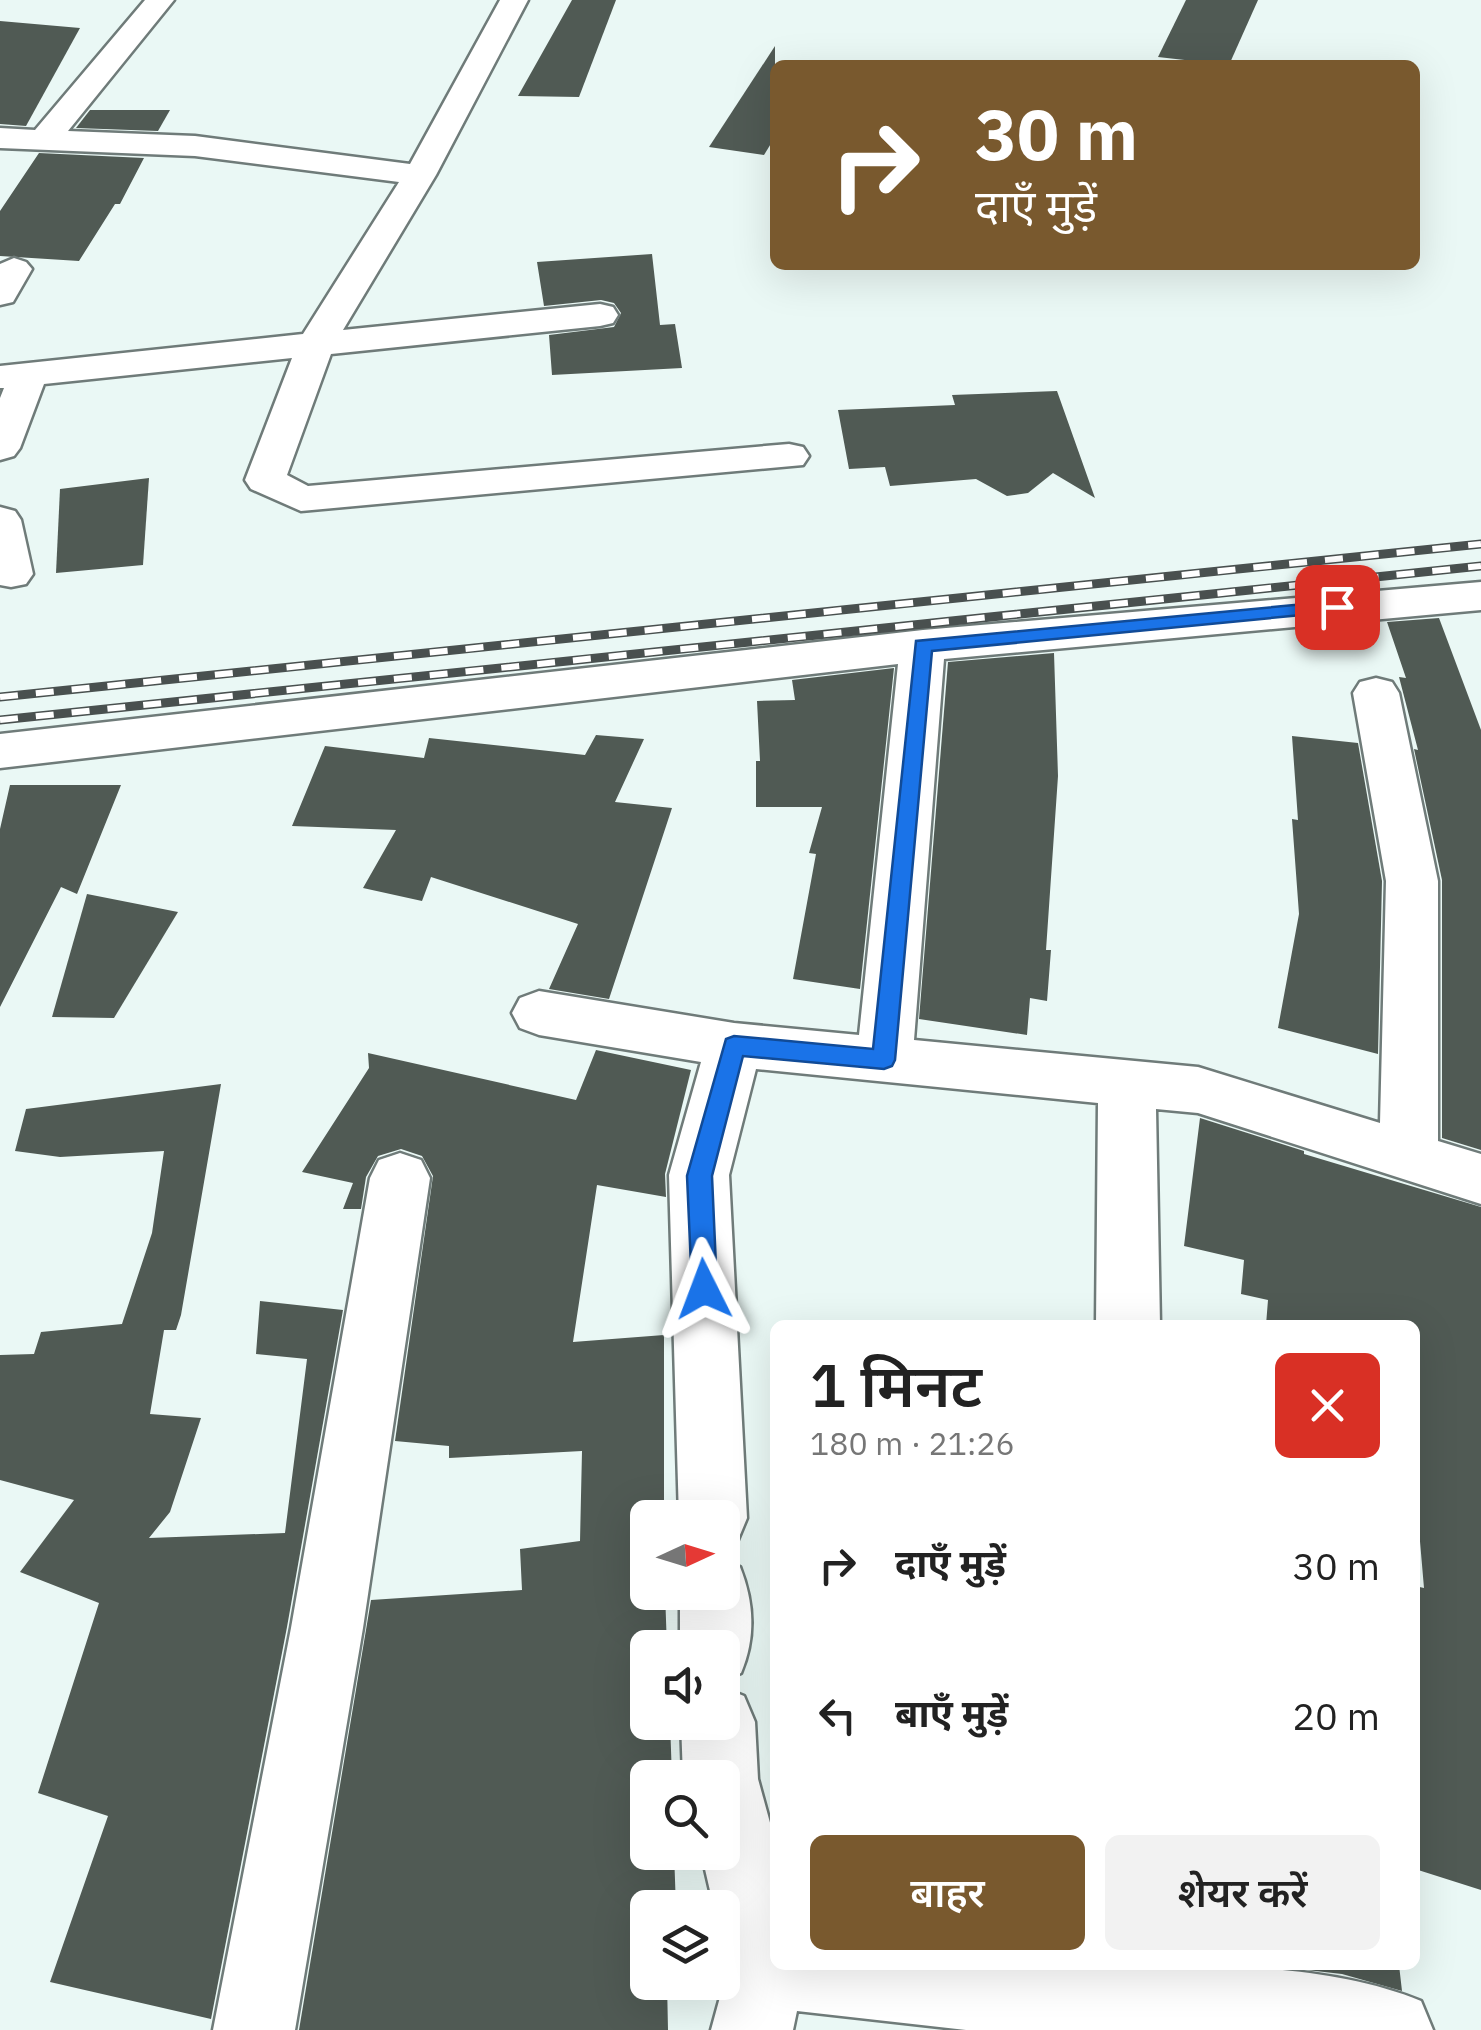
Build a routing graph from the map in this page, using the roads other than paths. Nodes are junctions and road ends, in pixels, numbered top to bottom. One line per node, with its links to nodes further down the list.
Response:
1 (160, 0): 3 (street)
2 (514, 0): 5 (street)
3 (46, 137): 4 (street); 5 (street)
4 (0, 138)
5 (420, 176): 7 (street)
6 (600, 315): 7 (street)
7 (317, 342): 8 (street); 10 (street)
8 (14, 376): 9 (street)
9 (0, 448)
10 (788, 456)
11 (0, 520): 12 (street)
12 (11, 574)
13 (1481, 596): 14 (street)
14 (923, 646): 16 (street); 19 (street)
15 (1376, 693): 21 (street)
16 (0, 751)
17 (540, 1013): 18 (street)
18 (734, 1046): 19 (street); 25 (street)
19 (884, 1060): 20 (street)
20 (1127, 1084): 21 (street); 24 (street)
21 (1409, 1156): 23 (street)
22 (400, 1178): 29 (street)
23 (1481, 1178)
24 (1128, 1320)
25 (712, 1500)
26 (738, 1870): 28 (street)
27 (1106, 1982): 28 (street); 30 (street)
28 (760, 1999)
29 (254, 2030)
30 (1392, 2030)

